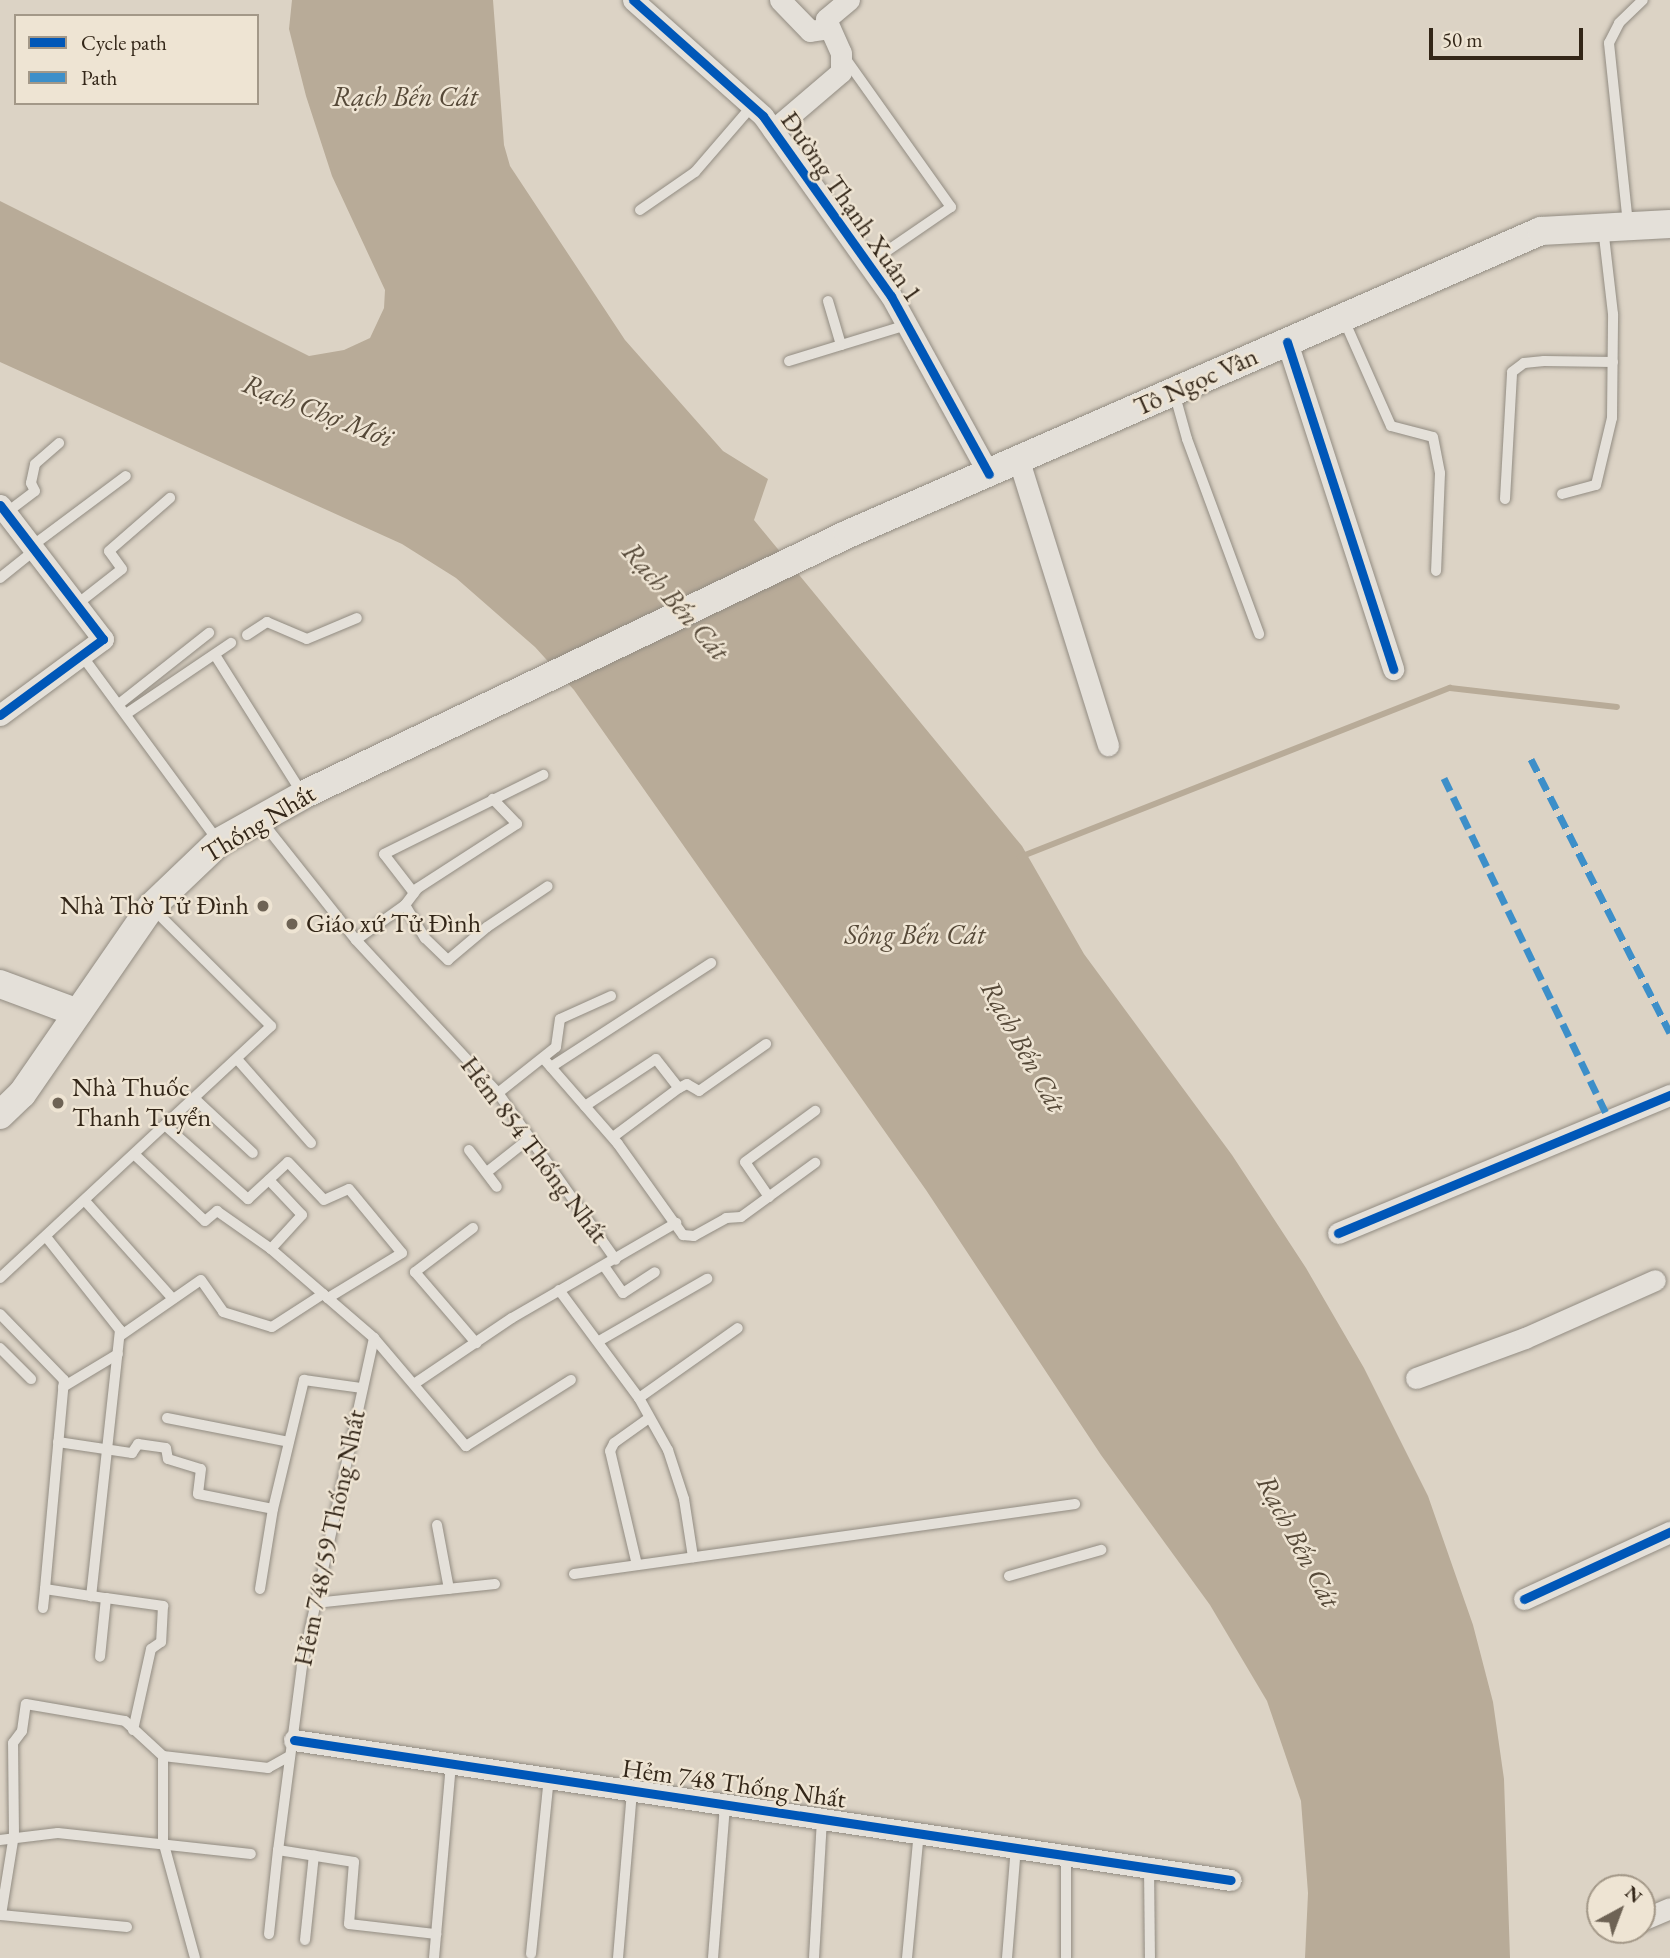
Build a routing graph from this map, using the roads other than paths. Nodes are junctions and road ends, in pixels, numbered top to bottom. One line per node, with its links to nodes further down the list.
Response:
1 (633, 0): 7 (street, Đường Thạnh Xuân 1)
2 (780, 0): 5 (street)
3 (849, 0): 5 (street)
4 (1643, 0): 11 (lane)
5 (829, 28): 6 (street)
6 (841, 53): 8 (street); 12 (lane)
7 (752, 106): 8 (street, Đường Thạnh Xuân 1); 9 (lane)
8 (773, 130): 12 (street, Đường Thạnh Xuân 1)
9 (640, 210)
10 (1670, 224): 11 (main road, Tô Ngọc Vân)
11 (1615, 227): 14 (main road, Tô Ngọc Vân); 19 (lane)
12 (868, 264): 15 (street, Đường Thạnh Xuân 1)
13 (828, 301): 17 (lane)
14 (1342, 317): 16 (main road, Tô Ngọc Vân); 31 (lane)
15 (907, 325): 17 (lane); 23 (street, Đường Thạnh Xuân 1)
16 (1287, 342): 20 (main road, Tô Ngọc Vân); 41 (street)
17 (841, 345): 18 (lane)
18 (789, 361)
19 (1613, 362): 25 (lane); 27 (lane)
20 (1174, 392): 22 (main road, Tô Ngọc Vân); 36 (lane)
21 (59, 443): 28 (lane)
22 (1019, 461): 23 (main road, Tô Ngọc Vân); 44 (street)
23 (989, 474): 29 (main road, Tô Ngọc Vân)
24 (126, 476): 30 (lane)
25 (1562, 494)
26 (170, 498): 33 (lane)
27 (1505, 499)
28 (3, 509): 30 (street)
29 (848, 534): 46 (main road, Thống Nhất)
30 (33, 548): 32 (lane); 33 (street)
31 (1436, 571)
32 (0, 578)
33 (76, 605): 40 (street)
34 (357, 618): 37 (lane)
35 (209, 633): 42 (lane)
36 (1259, 634)
37 (247, 635)
38 (231, 642): 39 (lane)
39 (215, 655): 42 (lane); 46 (lane)
40 (83, 657): 42 (lane); 43 (street)
41 (1393, 669)
42 (122, 709): 49 (lane)
43 (0, 715)
44 (1108, 744)
45 (543, 775): 47 (lane)
46 (303, 795): 48 (main road, Thống Nhất)
47 (493, 799): 51 (lane); 51 (lane)
48 (260, 819): 49 (main road, Thống Nhất); 54 (lane, Hẻm 854 Thống Nhất)
49 (219, 842): 53 (main road, Thống Nhất)
50 (548, 886): 52 (lane)
51 (414, 893): 52 (lane)
52 (405, 905): 54 (lane)
53 (152, 907): 58 (main road, Thống Nhất); 61 (lane)
54 (356, 940): 64 (lane, Hẻm 854 Thống Nhất)
55 (711, 963): 62 (lane)
56 (0, 984): 58 (main road)
57 (611, 996): 60 (lane)
58 (78, 1013): 69 (main road, Thống Nhất)
59 (766, 1044): 63 (lane)
60 (543, 1058): 62 (lane); 64 (lane)
61 (237, 1059): 66 (lane); 73 (lane)
62 (551, 1067): 67 (lane)
63 (679, 1088): 67 (lane); 72 (lane)
64 (498, 1093): 71 (lane, Hẻm 854 Thống Nhất)
65 (1670, 1095): 85 (street)
66 (195, 1098): 70 (lane); 75 (lane)
67 (585, 1106): 72 (lane)
68 (815, 1111): 81 (lane)
69 (0, 1115)
70 (166, 1126): 76 (lane); 79 (lane)
71 (530, 1138): 78 (lane); 88 (lane, Hẻm 854 Thống Nhất)
72 (612, 1138): 83 (lane)
73 (311, 1143)
74 (469, 1150): 78 (lane)
75 (253, 1153)
76 (135, 1156): 82 (lane); 87 (lane)
77 (815, 1163): 81 (lane)
78 (487, 1172): 80 (lane)
79 (269, 1180): 87 (lane); 95 (lane)
80 (497, 1187)
81 (769, 1197): 83 (lane)
82 (86, 1202): 86 (lane); 96 (lane)
83 (676, 1223): 88 (lane)
84 (473, 1228): 102 (lane)
85 (1338, 1233)
86 (47, 1238): 91 (lane); 99 (lane)
87 (271, 1249): 95 (lane)
88 (616, 1260): 89 (lane)
89 (604, 1266): 90 (lane); 94 (lane)
90 (655, 1272)
91 (0, 1278)
92 (707, 1279): 101 (lane)
93 (1655, 1280): 105 (street)
94 (559, 1290): 101 (lane); 102 (lane)
95 (325, 1296): 96 (lane); 100 (lane)
96 (173, 1299): 99 (lane)
97 (0, 1314): 109 (lane)
98 (738, 1328): 111 (lane)
99 (120, 1336): 104 (lane)
100 (374, 1338): 108 (lane); 110 (lane, Hẻm 748/59 Thống Nhất)
101 (599, 1341): 111 (lane)
102 (476, 1343): 108 (lane)
103 (0, 1348): 106 (lane)
104 (118, 1354): 109 (lane); 116 (lane)
105 (1416, 1378)
106 (32, 1379)
107 (571, 1380): 108 (lane)
108 (414, 1384)
109 (63, 1387): 114 (lane)
110 (362, 1388): 115 (lane); 133 (lane, Hẻm 748/59 Thống Nhất)
111 (639, 1398): 113 (lane)
112 (167, 1418): 115 (lane)
113 (649, 1418): 122 (lane); 123 (lane)
114 (58, 1442): 116 (lane); 128 (lane)
115 (289, 1442): 118 (lane)
116 (107, 1449): 118 (lane); 130 (lane)
117 (1075, 1504): 122 (lane)
118 (273, 1509): 127 (lane)
119 (437, 1525): 129 (lane)
120 (1670, 1532): 132 (street)
121 (1101, 1550): 125 (lane)
122 (693, 1557): 123 (lane)
123 (637, 1565): 124 (lane)
124 (574, 1574)
125 (1009, 1576)
126 (495, 1584): 129 (lane)
127 (260, 1588)
128 (45, 1589): 130 (lane); 134 (lane)
129 (449, 1589): 133 (lane)
130 (91, 1596): 131 (lane)
131 (106, 1598): 135 (lane); 136 (lane)
132 (1524, 1599)
133 (315, 1603): 139 (lane, Hẻm 748/59 Thống Nhất)
134 (43, 1608)
135 (100, 1657)
136 (133, 1730): 138 (lane); 140 (lane)
137 (0, 1741): 138 (lane)
138 (13, 1743): 147 (lane)
139 (292, 1748): 140 (lane, Hẻm 748 Thống Nhất); 141 (street, Hẻm 748 Thống Nhất); 151 (lane, Hẻm 748/59 Thống Nhất)
140 (163, 1756): 149 (lane)
141 (451, 1763): 142 (street, Hẻm 748 Thống Nhất); 159 (lane)
142 (549, 1778): 143 (street, Hẻm 748 Thống Nhất); 161 (lane)
143 (632, 1790): 144 (street, Hẻm 748 Thống Nhất); 164 (lane)
144 (725, 1804): 145 (street, Hẻm 748 Thống Nhất); 165 (lane)
145 (822, 1818): 146 (street, Hẻm 748 Thống Nhất); 166 (lane)
146 (919, 1832): 150 (street, Hẻm 748 Thống Nhất); 167 (lane)
147 (14, 1835): 148 (lane); 149 (lane); 157 (lane)
148 (0, 1840)
149 (163, 1841): 153 (lane); 162 (lane)
150 (1016, 1846): 152 (street, Hẻm 748 Thống Nhất); 168 (lane)
151 (278, 1850): 154 (lane); 158 (lane, Hẻm 748/59 Thống Nhất)
152 (1066, 1853): 155 (street, Hẻm 748 Thống Nhất); 169 (lane)
153 (251, 1854)
154 (314, 1856): 159 (lane); 160 (lane)
155 (1159, 1867): 156 (street, Hẻm 748 Thống Nhất); 170 (lane)
156 (1231, 1880)
157 (127, 1927)
158 (269, 1934)
159 (436, 1934): 163 (lane)
160 (306, 1940)
161 (531, 1954)
162 (195, 1958)
163 (434, 1958)
164 (618, 1958)
165 (713, 1958)
166 (814, 1958)
167 (907, 1958)
168 (1007, 1958)
169 (1066, 1958)
170 (1150, 1958)

